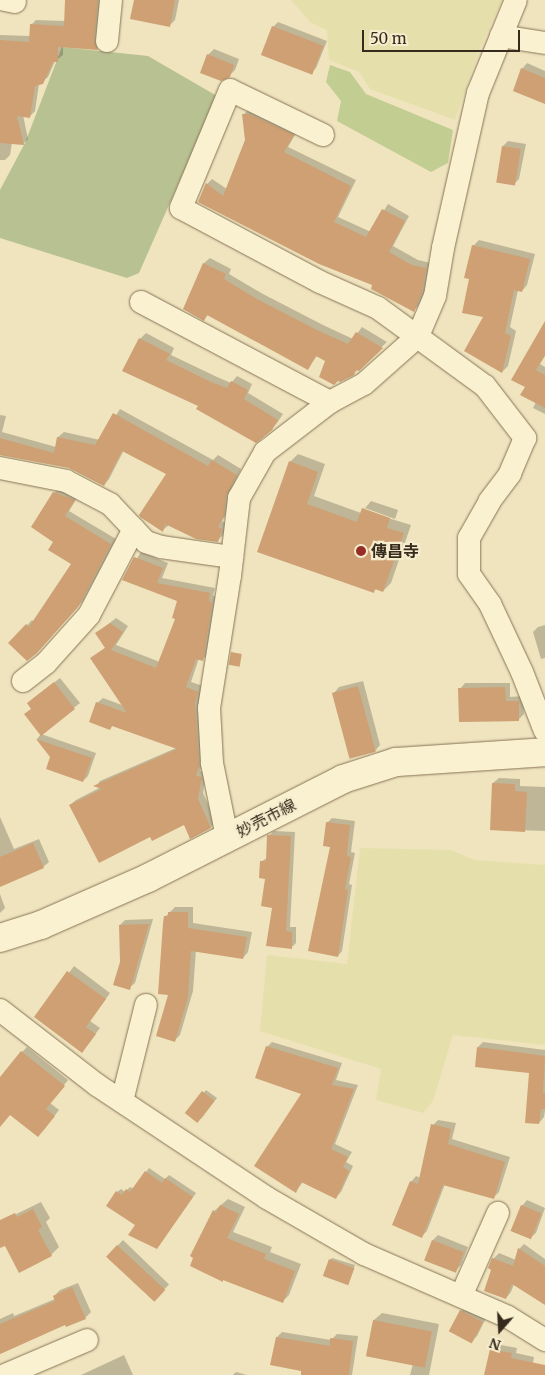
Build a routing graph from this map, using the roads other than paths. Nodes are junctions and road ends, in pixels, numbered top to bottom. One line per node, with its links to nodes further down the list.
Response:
1 (111, 0): 4 (street)
2 (516, 0): 3 (street)
3 (501, 36): 5 (street); 8 (street)
4 (107, 41)
5 (545, 43)
6 (323, 135): 8 (street)
7 (141, 302): 9 (street)
8 (418, 336): 9 (street); 14 (street)
9 (330, 402): 12 (street)
10 (0, 468): 11 (street)
11 (134, 528): 12 (street); 13 (street)
12 (232, 556): 16 (street)
13 (23, 681)
14 (545, 731)
15 (545, 752): 16 (main road, 妙売市線)
16 (227, 837): 17 (main road, 妙売市線)
17 (0, 938)
18 (146, 1004): 20 (street)
19 (0, 1010): 20 (street)
20 (122, 1101): 22 (street)
21 (498, 1213): 22 (street)
22 (461, 1296): 24 (street)
23 (87, 1340): 25 (street)
24 (545, 1340)
25 (47, 1367): 26 (street)
26 (5, 1375)

